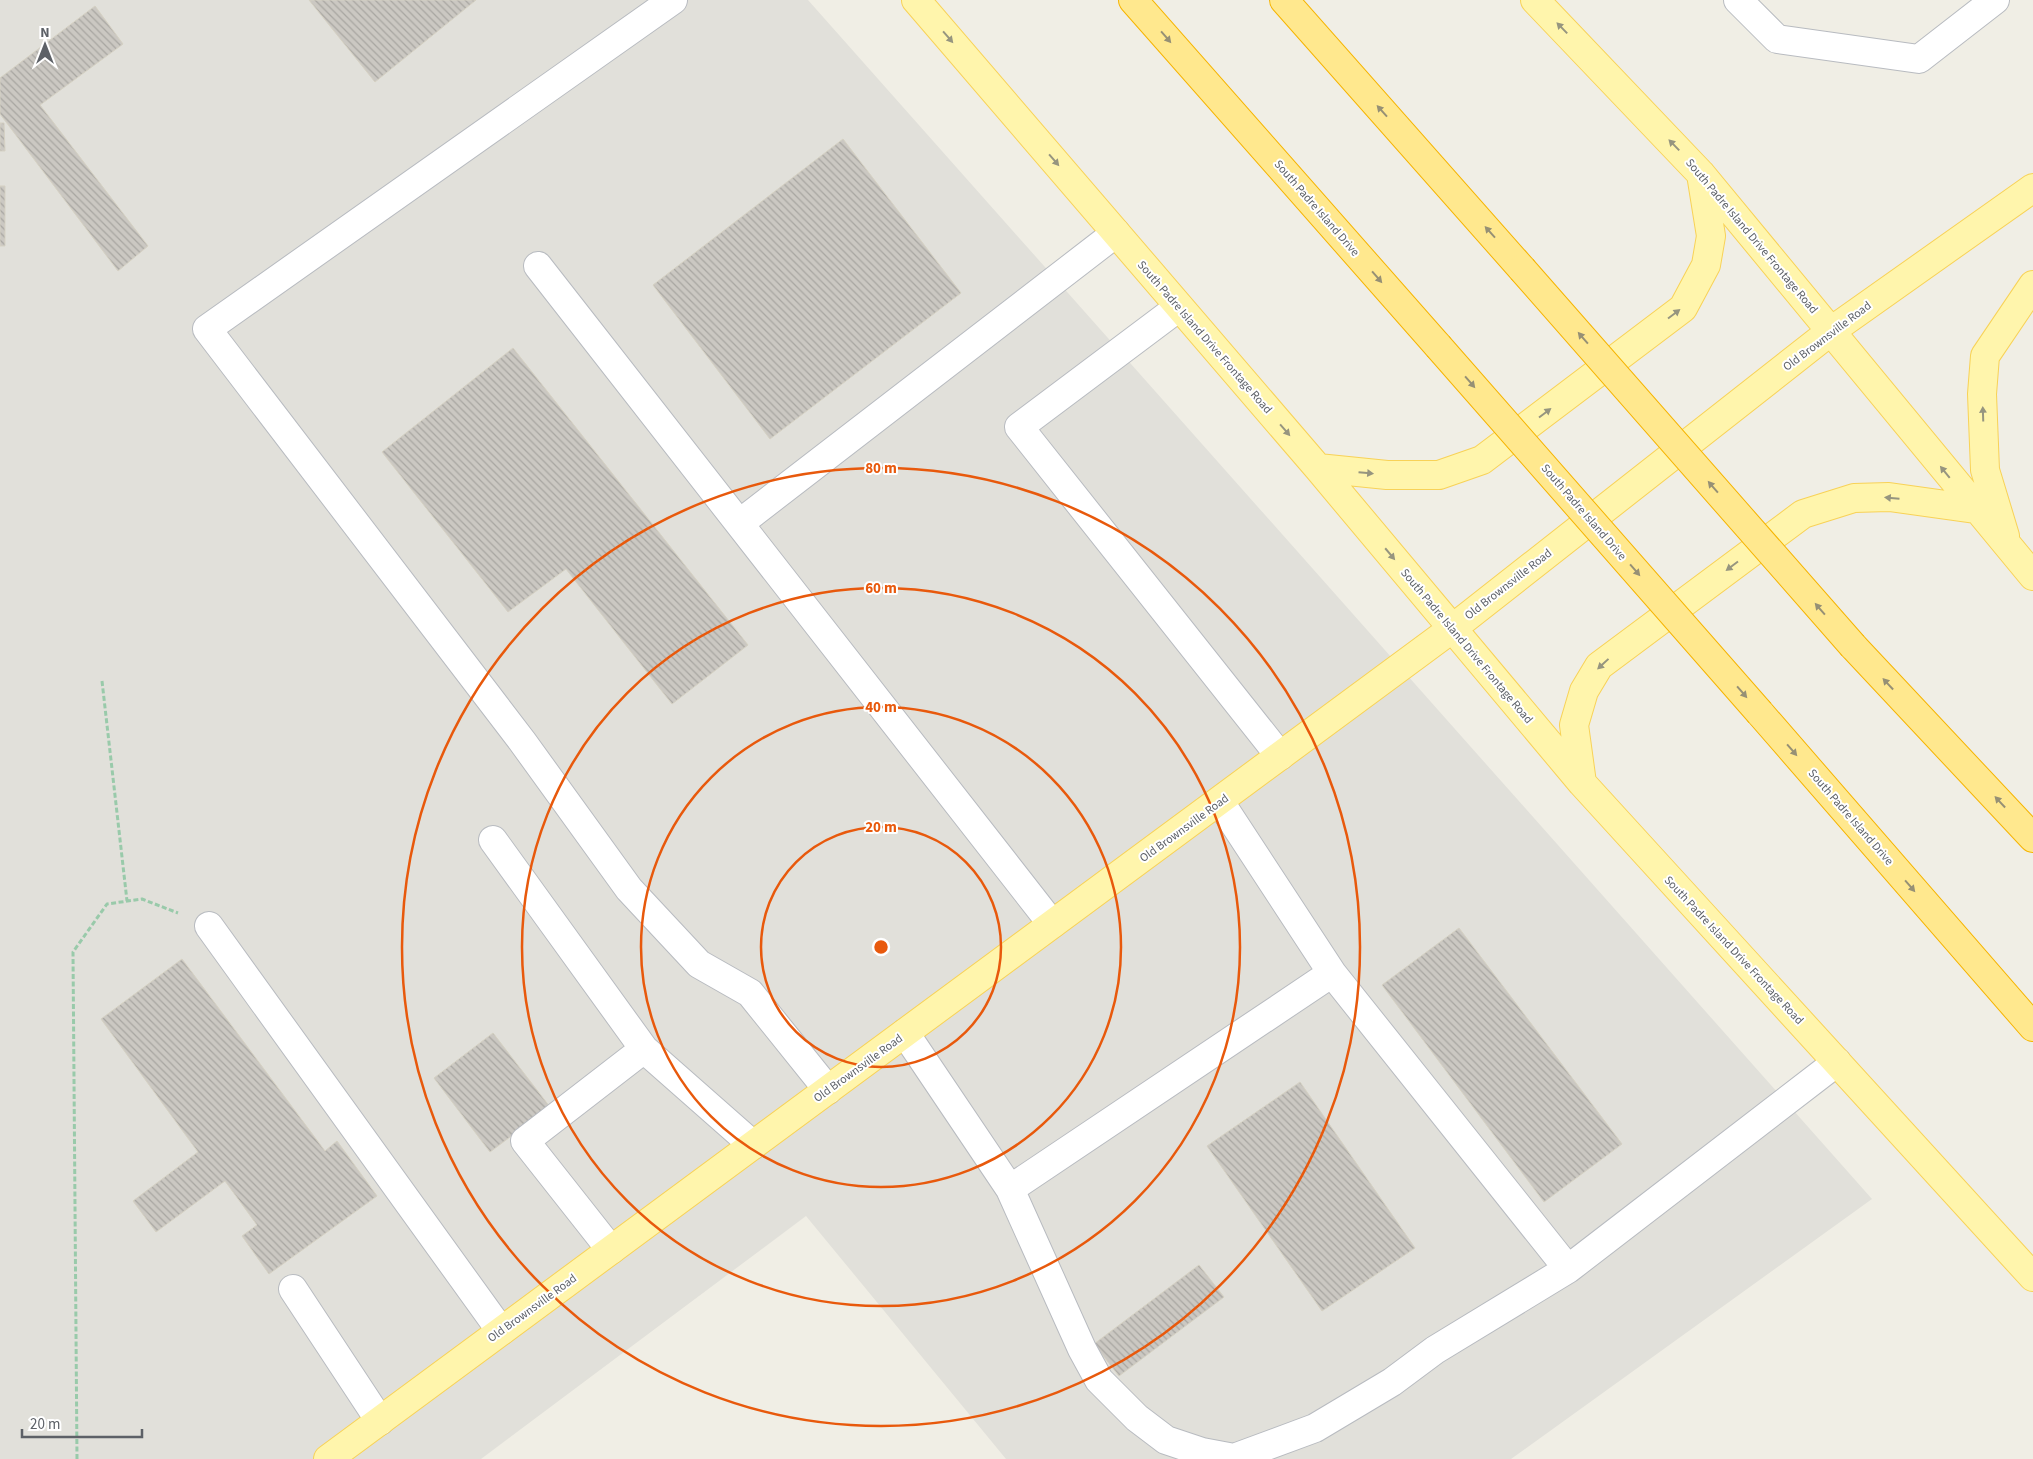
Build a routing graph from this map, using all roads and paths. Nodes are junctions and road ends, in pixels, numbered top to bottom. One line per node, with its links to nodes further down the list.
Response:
1 (672, 0): 37 (lane)
2 (916, 0): 10 (main road, South Padre Island Drive Frontage Road, one-way to 10)
3 (1134, 0): 31 (highway, South Padre Island Drive, one-way to 31, bridge)
4 (1284, 0): 25 (highway, one-way to 4, bridge)
5 (1535, 0): 8 (main road, South Padre Island Drive Frontage Road, one-way to 5)
6 (1738, 0): 7 (lane)
7 (1995, 0)
8 (1701, 174): 14 (main road, South Padre Island Drive Frontage Road); 15 (main road, one-way to 8)
9 (2033, 188): 14 (main road, Old Brownsville Road)
10 (1116, 233): 13 (main road, South Padre Island Drive Frontage Road); 17 (lane)
11 (538, 266): 17 (lane)
12 (2033, 285): 18 (main road, one-way to 12)
13 (1179, 307): 15 (main road, South Padre Island Drive Frontage Road, one-way to 15); 22 (lane)
14 (1831, 331): 16 (main road, South Padre Island Drive Frontage Road, one-way to 14); 20 (main road, Old Brownsville Road)
15 (1318, 468): 20 (main road, South Padre Island Drive Frontage Road, one-way to 20)
16 (1975, 509): 18 (main road, South Padre Island Drive Frontage Road); 23 (main road, one-way to 23)
17 (740, 524): 28 (lane)
18 (2008, 547): 19 (main road, South Padre Island Drive Frontage Road)
19 (2033, 576)
20 (1453, 628): 22 (main road, Old Brownsville Road); 23 (main road, South Padre Island Drive Frontage Road)
21 (102, 681): 27 (path)
22 (1280, 756): 24 (main road, Old Brownsville Road)
23 (1582, 783): 36 (main road, South Padre Island Drive Frontage Road)
24 (1220, 802): 28 (main road, Old Brownsville Road); 30 (lane)
25 (2033, 838)
26 (493, 840): 35 (lane)
27 (127, 901): 29 (path); 46 (path)
28 (1052, 924): 33 (main road, Old Brownsville Road)
29 (209, 926): 44 (lane)
30 (1332, 973): 39 (lane); 41 (lane)
31 (1995, 984): 32 (highway, South Padre Island Drive); 34 (highway)
32 (2033, 1026)
33 (906, 1033): 37 (main road, Old Brownsville Road); 39 (lane)
34 (2033, 1034)
35 (644, 1048): 38 (lane); 40 (lane)
36 (1837, 1062): 41 (lane); 42 (main road, South Padre Island Drive Frontage Road)
37 (828, 1090): 38 (main road, Old Brownsville Road)
38 (752, 1145): 40 (main road, Old Brownsville Road)
39 (1010, 1188): 41 (lane)
40 (611, 1250): 44 (main road, Old Brownsville Road)
41 (1568, 1269)
42 (2033, 1278)
43 (292, 1289): 45 (lane)
44 (501, 1331): 45 (main road, Old Brownsville Road)
45 (380, 1421): 47 (main road, Old Brownsville Road)
46 (77, 1459)
47 (328, 1459)

